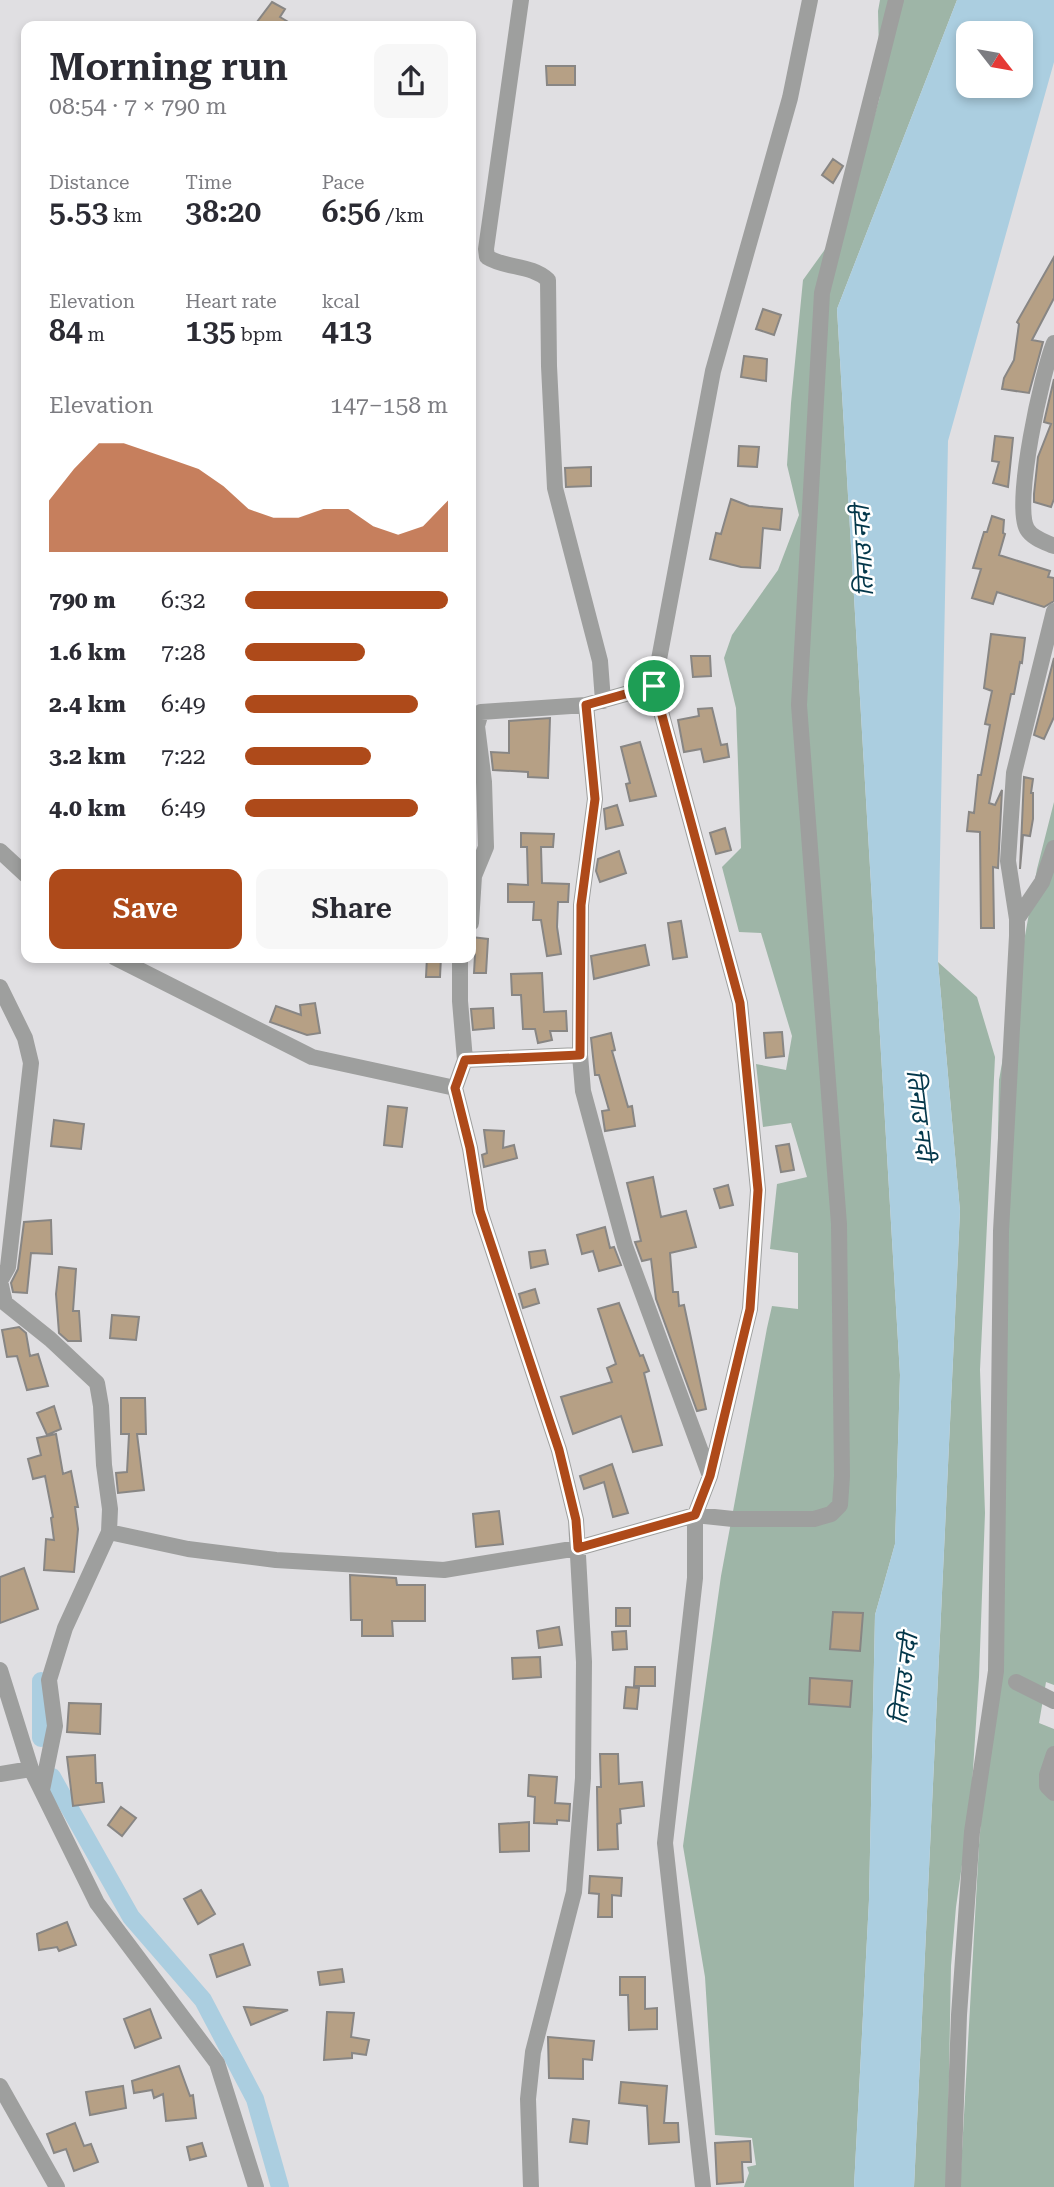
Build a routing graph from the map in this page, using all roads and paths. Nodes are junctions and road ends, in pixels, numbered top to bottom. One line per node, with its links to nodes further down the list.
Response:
1 (521, 0): 8 (street)
2 (810, 0): 7 (street)
3 (896, 0): 23 (street)
4 (1054, 343): 5 (street)
5 (1054, 546)
6 (1054, 611): 14 (street)
7 (654, 686): 8 (street); 22 (street)
8 (603, 701): 9 (street)
9 (586, 705): 13 (street); 18 (street)
10 (1054, 848): 14 (street)
11 (0, 851): 12 (street)
12 (21, 870)
13 (476, 871)
14 (1017, 919): 39 (street)
15 (126, 963): 20 (street)
16 (460, 963): 19 (street)
17 (0, 987): 21 (street)
18 (580, 1055): 19 (street); 22 (street)
19 (465, 1060): 20 (street)
20 (455, 1088): 25 (street)
21 (4, 1266): 24 (street)
22 (710, 1476): 23 (street)
23 (695, 1515): 25 (street); 38 (street)
24 (109, 1532): 25 (street); 32 (street)
25 (578, 1548): 37 (street)
26 (0, 1670): 30 (street)
27 (1016, 1682): 28 (street)
28 (1054, 1701)
29 (1054, 1754): 33 (street)
30 (31, 1769): 31 (street); 32 (street)
31 (0, 1774)
32 (42, 1790): 36 (street)
33 (1054, 1793)
34 (0, 2086): 35 (street)
35 (57, 2187)
36 (256, 2187)
37 (531, 2187)
38 (703, 2187)
39 (953, 2187)

